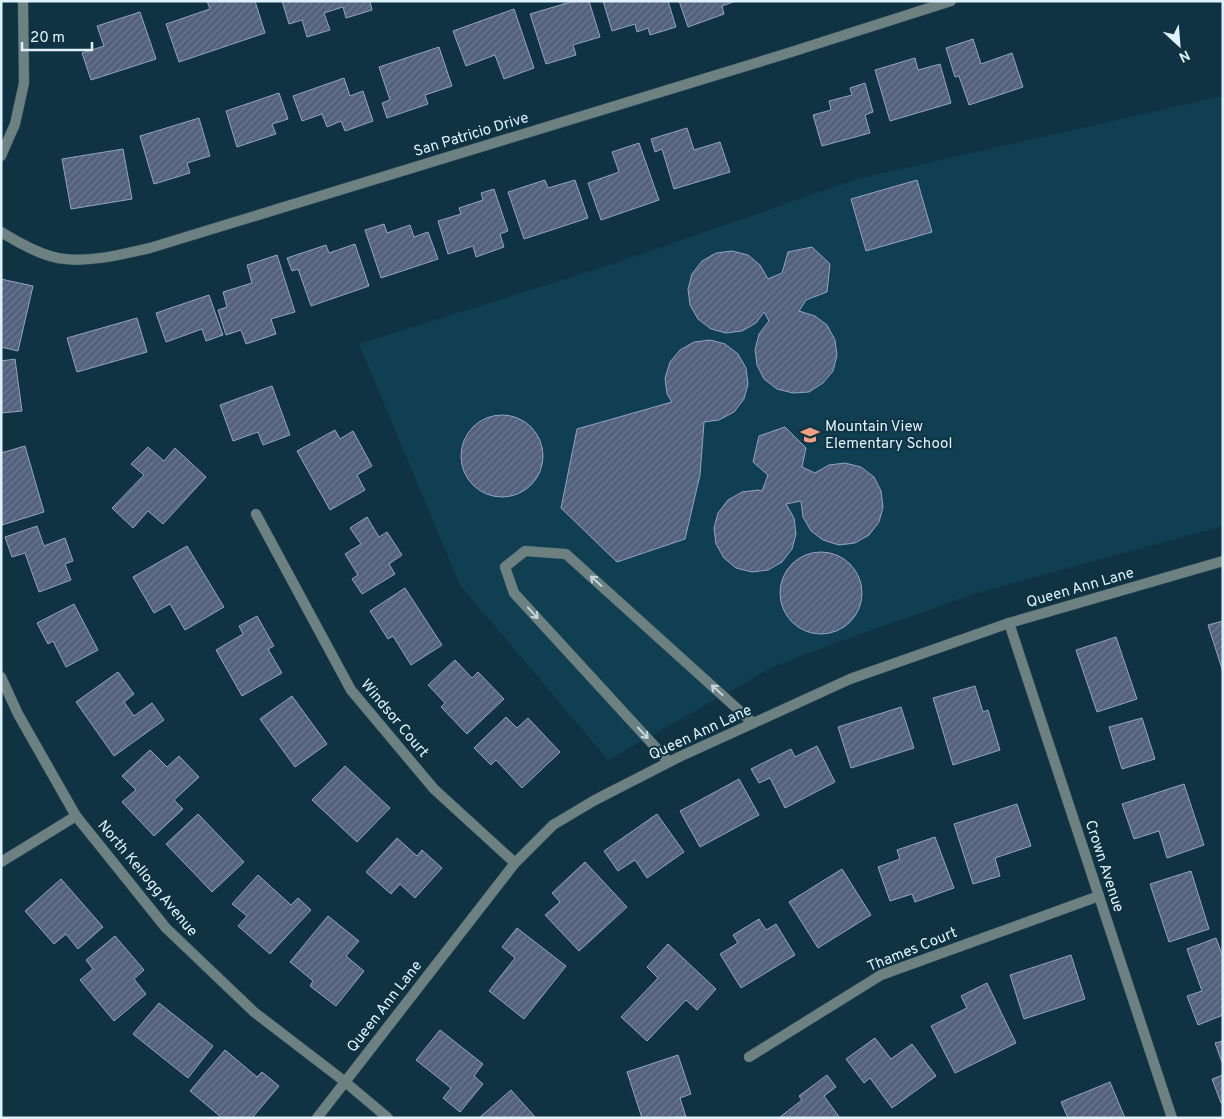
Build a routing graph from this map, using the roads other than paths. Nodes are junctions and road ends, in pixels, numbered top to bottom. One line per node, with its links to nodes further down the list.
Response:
1 (23, 1): 3 (street)
2 (950, 1): 4 (street, San Patricio Drive)
3 (1, 156)
4 (1, 232)
5 (256, 514): 13 (street, Windsor Court)
6 (1223, 561): 7 (street, Queen Ann Lane)
7 (1009, 623): 9 (street, Queen Ann Lane); 14 (street, Crown Avenue)
8 (1, 677): 11 (street, North Kellogg Avenue)
9 (753, 723): 10 (street, Queen Ann Lane); 10 (street, one-way to 10)
10 (669, 762): 13 (street, Queen Ann Lane)
11 (76, 816): 12 (street); 16 (street, North Kellogg Avenue)
12 (1, 862)
13 (515, 863): 16 (street, Queen Ann Lane)
14 (1099, 896): 15 (street, Thames Court); 19 (street, Crown Avenue)
15 (750, 1057)
16 (344, 1081): 17 (street, Queen Ann Lane); 18 (street, North Kellogg Avenue)
17 (317, 1118)
18 (388, 1118)
19 (1172, 1118)

